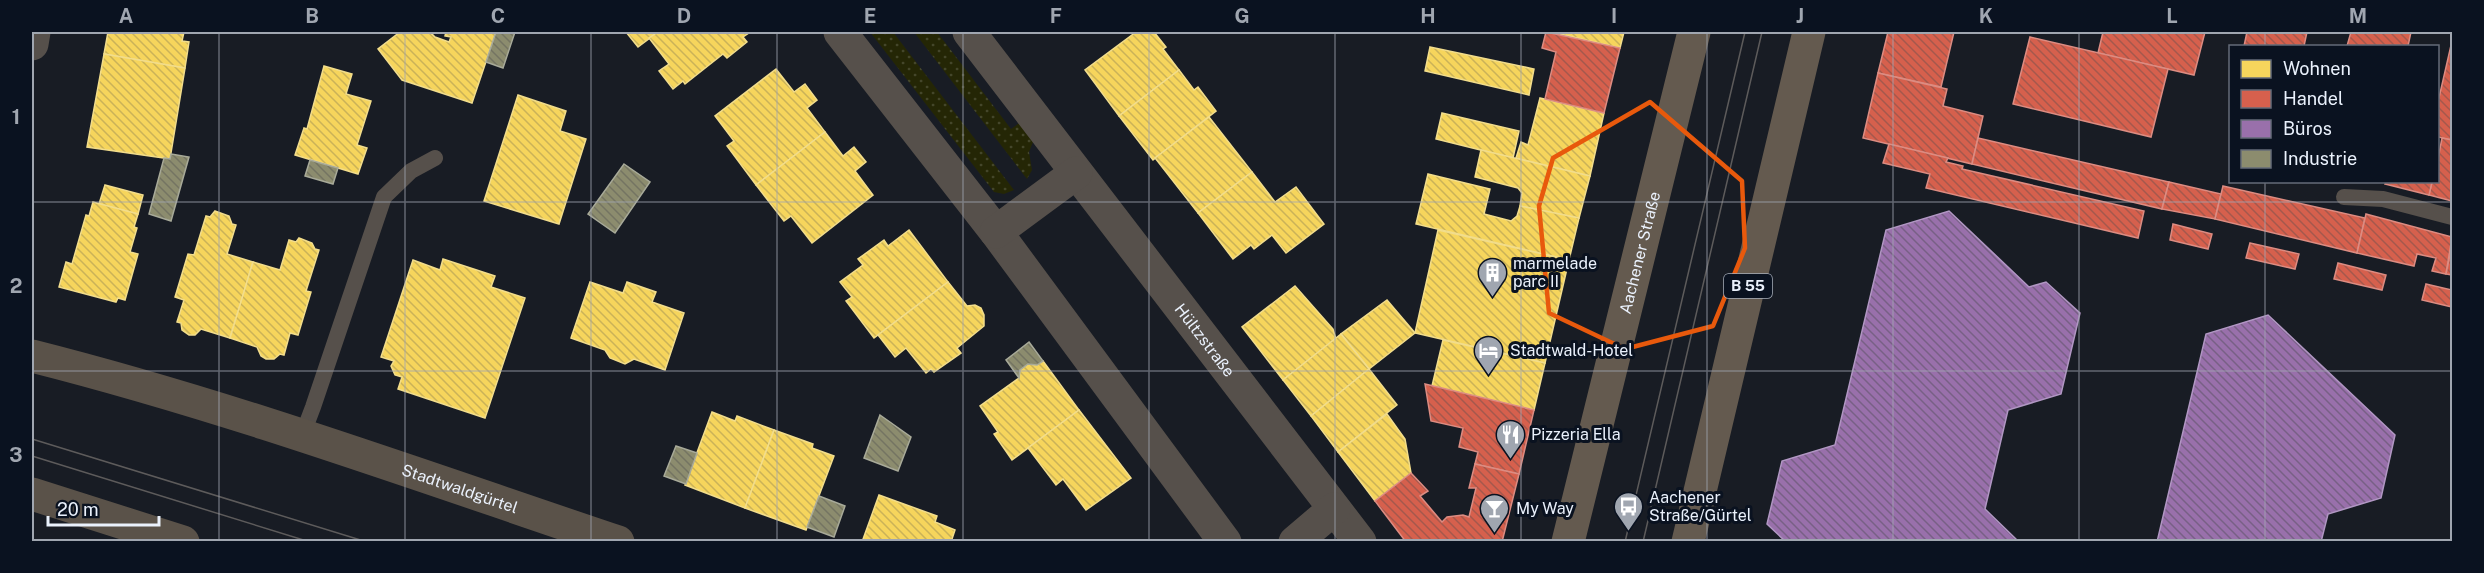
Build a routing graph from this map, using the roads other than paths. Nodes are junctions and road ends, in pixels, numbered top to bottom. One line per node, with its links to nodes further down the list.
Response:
1 (34, 32): 6 (street)
2 (840, 32): 11 (street)
3 (969, 32): 8 (street, Hültzstraße)
4 (1694, 32): 21 (main road, Aachener Straße)
5 (1809, 32): 22 (main road, B 55)
6 (32, 44)
7 (435, 158): 13 (lane)
8 (1076, 173): 11 (street); 15 (street, Hültzstraße)
9 (2344, 197): 10 (lane)
10 (2452, 217)
11 (996, 232): 18 (street)
12 (32, 356): 13 (main road, Stadtwaldgürtel)
13 (302, 436): 17 (main road, Stadtwaldgürtel)
14 (32, 494): 16 (main road)
15 (1335, 509): 19 (street); 20 (street, Hültzstraße)
16 (183, 542)
17 (618, 542)
18 (1225, 542)
19 (1294, 542)
20 (1360, 542)
21 (1568, 542)
22 (1688, 542)

